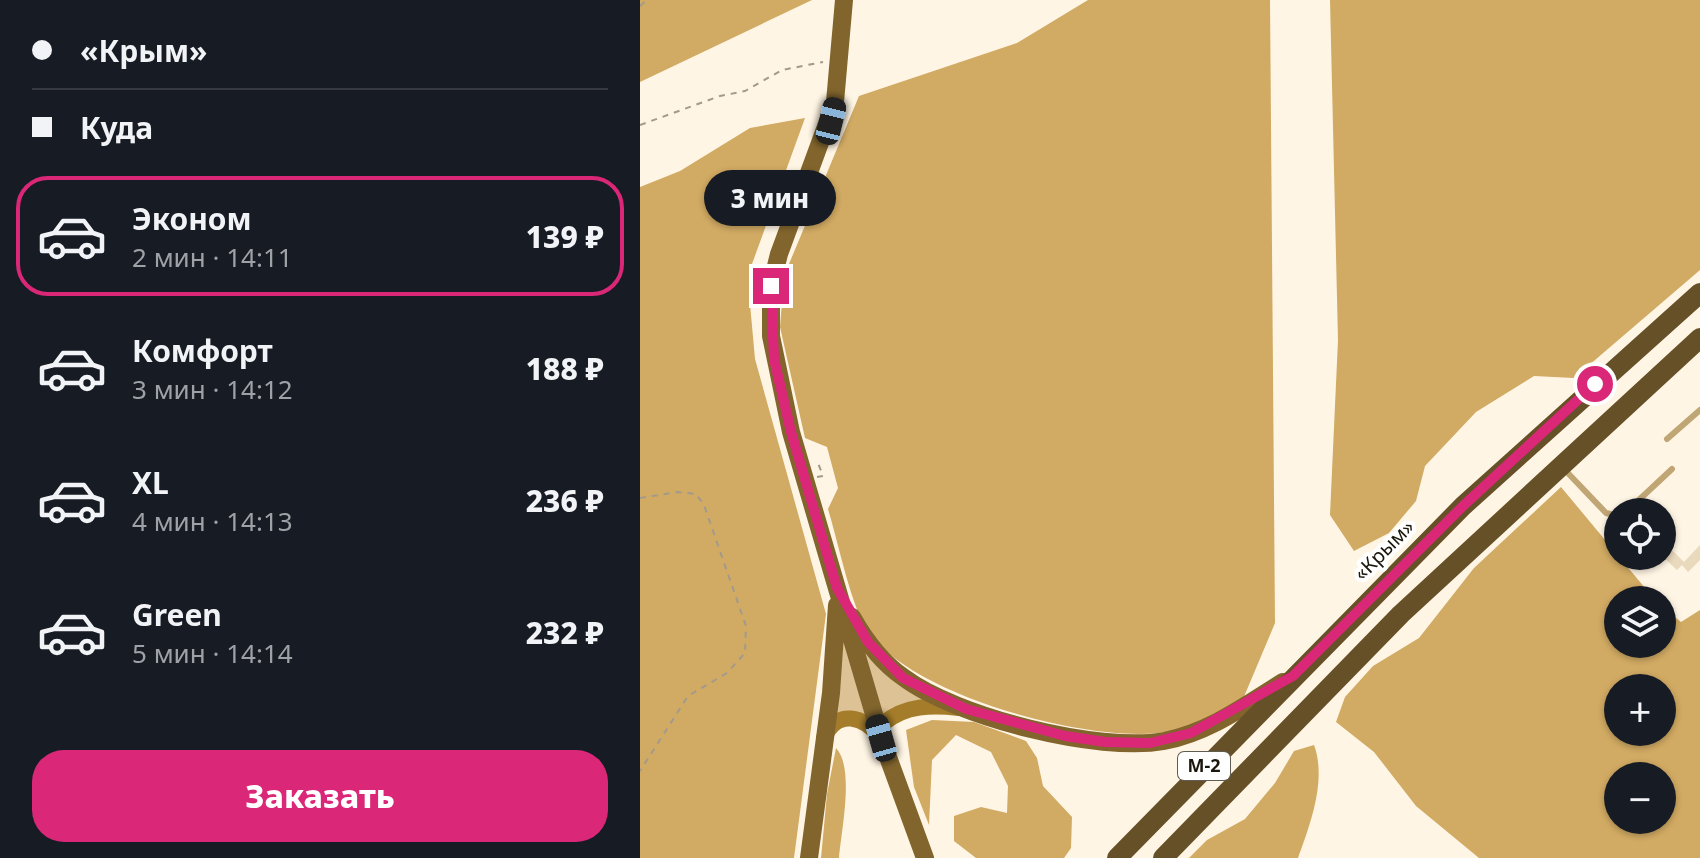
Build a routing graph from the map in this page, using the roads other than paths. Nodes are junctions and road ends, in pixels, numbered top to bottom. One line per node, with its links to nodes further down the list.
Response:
1 (844, 0): 10 (main road)
2 (1700, 293): 11 (highway, «Крым» / М-2)
3 (1700, 338): 6 (highway, М-2)
4 (1700, 410): 5 (lane)
5 (1667, 439)
6 (1560, 464): 9 (lane); 18 (highway, М-2)
7 (1672, 469): 8 (lane)
8 (1641, 498)
9 (1604, 511)
10 (838, 590): 12 (main road); 13 (main road); 14 (main road)
11 (1293, 676): 12 (main road); 17 (highway, «Крым» / М-2)
12 (966, 709): 14 (street)
13 (824, 738): 14 (street); 15 (main road)
14 (881, 738): 16 (main road)
15 (809, 858)
16 (925, 858)
17 (1117, 858)
18 (1163, 858)

